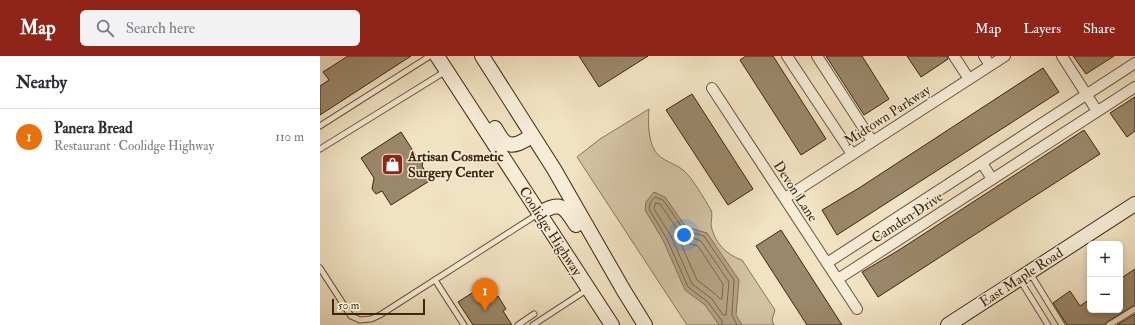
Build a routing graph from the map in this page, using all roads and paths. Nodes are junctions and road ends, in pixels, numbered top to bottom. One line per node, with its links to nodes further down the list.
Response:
1 (430, 56): 18 (lane)
2 (437, 56): 12 (main road, Coolidge Highway)
3 (482, 56): 19 (main road)
4 (787, 56): 22 (street)
5 (816, 56): 20 (street)
6 (954, 56): 13 (street)
7 (984, 56): 11 (street)
8 (1004, 56): 11 (street, Midtown Parkway)
9 (1062, 56): 16 (street)
10 (1135, 63): 16 (street, Camden Drive)
11 (990, 65): 13 (street, Midtown Parkway)
12 (447, 70): 19 (main road); 21 (lane); 27 (main road, Coolidge Highway)
13 (969, 79): 20 (street, Midtown Parkway)
14 (1135, 87): 17 (street, Camden Drive)
15 (712, 88): 25 (street, Devon Lane)
16 (1087, 94): 17 (street); 23 (street, Camden Drive)
17 (1097, 111): 24 (street, Camden Drive)
18 (320, 126)
19 (532, 135): 34 (main road)
20 (872, 141): 22 (street, Midtown Parkway)
21 (320, 149)
22 (852, 154): 25 (street, Midtown Parkway)
23 (982, 162): 24 (street); 28 (street, Camden Drive)
24 (992, 179): 31 (street, Camden Drive)
25 (785, 198): 28 (street, Devon Lane)
26 (1135, 204): 30 (main road, East Maple Road)
27 (539, 213): 32 (lane); 33 (main road, Coolidge Highway); 34 (main road)
28 (827, 262): 31 (street, Devon Lane)
29 (320, 268): 32 (lane)
30 (1024, 276): 43 (main road, East Maple Road); 44 (lane); 45 (lane)
31 (838, 279): 35 (street, Devon Lane)
32 (435, 280): 38 (lane)
33 (589, 289): 40 (lane); 41 (main road, Coolidge Highway)
34 (624, 291): 42 (main road)
35 (857, 309)
36 (1135, 309): 46 (lane)
37 (534, 314): 39 (lane)
38 (464, 325)
39 (518, 325)
40 (533, 325)
41 (612, 325)
42 (645, 325)
43 (948, 325)
44 (1048, 325)
45 (1062, 325)
46 (1109, 325)

